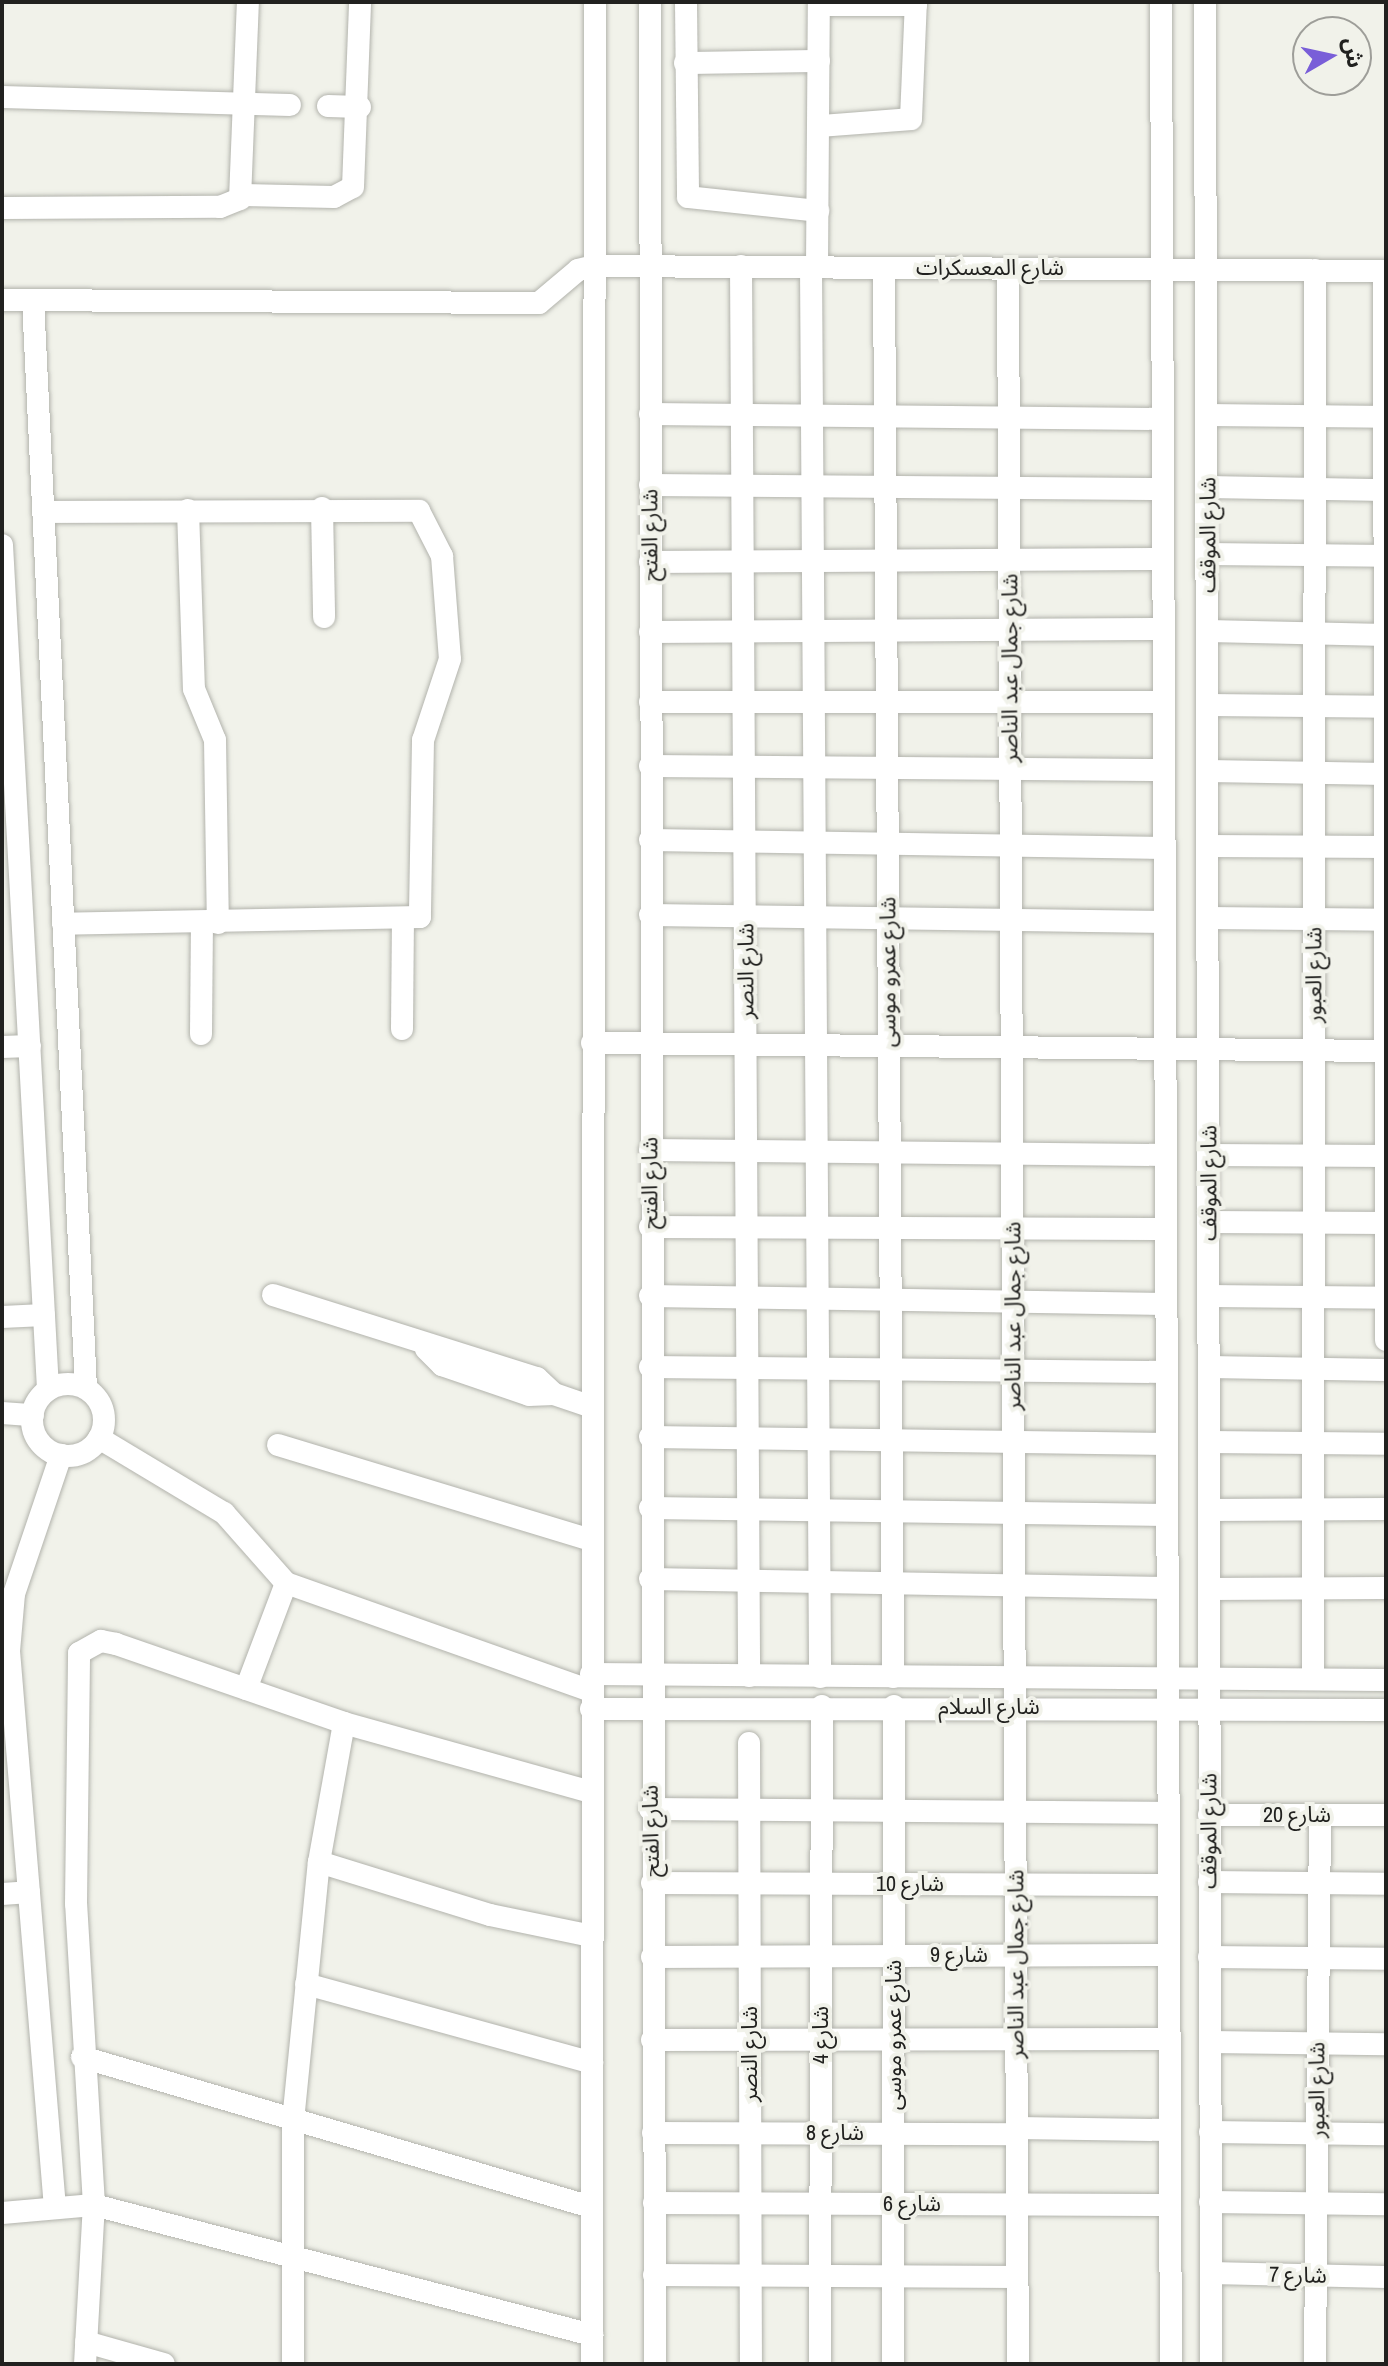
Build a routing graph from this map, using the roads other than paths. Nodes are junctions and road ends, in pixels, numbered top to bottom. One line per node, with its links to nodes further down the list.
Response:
1 (248, 2): 13 (street)
2 (360, 2): 16 (street)
3 (595, 2): 21 (street)
4 (650, 2): 22 (street, شارع الفتح)
5 (686, 2): 11 (street)
6 (1161, 2): 27 (street, شارع الموقف)
7 (1205, 2): 28 (street, شارع الموقف)
8 (819, 4): 9 (street); 10 (street)
9 (916, 4): 17 (street)
10 (819, 61): 11 (street); 17 (street)
11 (685, 63): 20 (street)
12 (2, 97): 13 (street)
13 (246, 104): 14 (street); 18 (street)
14 (290, 105)
15 (328, 106): 16 (street)
16 (360, 107): 18 (street)
17 (820, 126): 20 (street)
18 (243, 195): 19 (street)
19 (2, 208)
20 (818, 211): 24 (street)
21 (594, 266): 22 (street, شارع المعسكرات); 32 (street); 116 (street)
22 (650, 266): 23 (street, شارع المعسكرات); 33 (street, شارع الفتح)
23 (741, 266): 24 (street, شارع المعسكرات); 34 (street, شارع النصر)
24 (814, 267): 25 (street, شارع المعسكرات); 35 (street)
25 (884, 268): 26 (street, شارع المعسكرات); 37 (street, شارع عمرو موسى)
26 (1008, 268): 27 (street, شارع المعسكرات); 39 (street, شارع جمال عبد الناصر)
27 (1162, 269): 28 (street, شارع المعسكرات); 41 (street, شارع الموقف)
28 (1207, 270): 29 (street, شارع المعسكرات); 36 (street, شارع الموقف)
29 (1315, 270): 30 (street, شارع المعسكرات); 38 (street, شارع العبور)
30 (1385, 271): 40 (street)
31 (2, 300): 32 (street)
32 (33, 300): 53 (street)
33 (650, 414): 34 (street); 42 (street, شارع الفتح)
34 (742, 415): 35 (street); 43 (street, شارع النصر)
35 (812, 415): 37 (street); 44 (street)
36 (1207, 415): 38 (street); 46 (street, شارع الموقف)
37 (885, 416): 39 (street); 45 (street, شارع عمرو موسى)
38 (1315, 416): 40 (street); 49 (street, شارع العبور)
39 (1009, 417): 41 (street); 47 (street, شارع جمال عبد الناصر)
40 (1385, 417): 50 (street)
41 (1163, 419): 48 (street, شارع الموقف)
42 (650, 485): 43 (street); 63 (street, شارع الفتح)
43 (742, 486): 44 (street); 60 (street, شارع النصر)
44 (812, 486): 45 (street); 61 (street)
45 (885, 487): 47 (street); 62 (street, شارع عمرو موسى)
46 (1207, 487): 49 (street); 55 (street, شارع الموقف)
47 (1009, 488): 48 (street); 59 (street, شارع جمال عبد الناصر)
48 (1163, 489): 58 (street, شارع الموقف)
49 (1315, 489): 50 (street); 56 (street, شارع العبور)
50 (1385, 490): 57 (street)
51 (322, 508): 52 (street); 64 (street); 112 (street)
52 (188, 510): 53 (street); 111 (street)
53 (43, 512): 113 (street)
54 (2, 545): 74 (street)
55 (1207, 554): 56 (street); 70 (street, شارع الموقف)
56 (1315, 556): 57 (street); 72 (street, شارع العبور)
57 (1385, 556): 73 (street)
58 (1163, 559): 59 (street); 65 (street, شارع الموقف)
59 (1010, 560): 62 (street); 66 (street, شارع جمال عبد الناصر)
60 (743, 561): 61 (street); 63 (street); 67 (street, شارع النصر)
61 (813, 561): 62 (street); 68 (street)
62 (886, 561): 69 (street, شارع عمرو موسى)
63 (650, 562): 71 (street, شارع الفتح)
64 (324, 617)
65 (1163, 629): 66 (street); 80 (street, شارع الموقف)
66 (1010, 630): 69 (street); 79 (street, شارع جمال عبد الناصر)
67 (743, 631): 68 (street); 71 (street); 76 (street, شارع النصر)
68 (813, 631): 69 (street); 77 (street)
69 (886, 631): 78 (street, شارع عمرو موسى)
70 (1208, 631): 72 (street); 81 (street, شارع الموقف)
71 (650, 632): 75 (street, شارع الفتح)
72 (1314, 634): 73 (street); 82 (street, شارع العبور)
73 (1385, 635): 83 (street)
74 (5, 651): 120 (street)
75 (650, 702): 76 (street); 84 (street, شارع الفتح)
76 (744, 702): 77 (street); 85 (street, شارع النصر)
77 (814, 702): 78 (street); 86 (street)
78 (887, 702): 79 (street); 87 (street, شارع عمرو موسى)
79 (1010, 702): 80 (street); 88 (street, شارع جمال عبد الناصر)
80 (1164, 702): 89 (street, شارع الموقف)
81 (1208, 705): 82 (street); 90 (street, شارع الموقف)
82 (1314, 706): 83 (street); 91 (street, شارع العبور)
83 (1385, 707): 92 (street)
84 (650, 766): 85 (street); 93 (street, شارع الفتح)
85 (744, 767): 86 (street); 94 (street, شارع النصر)
86 (814, 767): 87 (street); 95 (street)
87 (887, 768): 88 (street); 96 (street, شارع عمرو موسى)
88 (1011, 769): 89 (street); 97 (street, شارع جمال عبد الناصر)
89 (1164, 770): 101 (street, شارع الموقف)
90 (1208, 771): 91 (street); 98 (street, شارع الموقف)
91 (1314, 773): 92 (street); 99 (street, شارع العبور)
92 (1385, 774): 100 (street)
93 (650, 840): 94 (street); 102 (street, شارع الفتح)
94 (745, 842): 95 (street); 103 (street, شارع النصر)
95 (815, 843): 96 (street); 104 (street)
96 (887, 844): 97 (street); 105 (street, شارع عمرو موسى)
97 (1011, 845): 101 (street); 107 (street, شارع جمال عبد الناصر)
98 (1208, 846): 99 (street); 106 (street, شارع الموقف)
99 (1314, 847): 100 (street); 108 (street, شارع العبور)
100 (1386, 847): 109 (street)
101 (1164, 848): 110 (street, شارع الموقف)
102 (650, 915): 103 (street); 117 (street, شارع الفتح)
103 (745, 917): 104 (street); 118 (street, شارع النصر)
104 (815, 917): 105 (street); 119 (street)
105 (888, 918): 107 (street); 121 (street, شارع عمرو موسى)
106 (1208, 918): 108 (street); 125 (street, شارع الموقف)
107 (1011, 920): 110 (street); 123 (street, شارع جمال عبد الناصر)
108 (1314, 920): 109 (street); 126 (street, شارع العبور)
109 (1386, 920): 127 (street)
110 (1165, 922): 124 (street, شارع الموقف)
111 (210, 923): 112 (street); 113 (street); 115 (street)
112 (403, 923): 114 (street)
113 (63, 924): 168 (street)
114 (402, 1029)
115 (201, 1034)
116 (592, 1043): 117 (street); 170 (street)
117 (650, 1044): 118 (street); 128 (street, شارع الفتح)
118 (746, 1045): 119 (street); 129 (street, شارع النصر)
119 (816, 1045): 121 (street); 130 (street)
120 (30, 1046): 122 (street); 156 (street)
121 (888, 1046): 123 (street); 131 (street, شارع عمرو موسى)
122 (2, 1047)
123 (1012, 1047): 124 (street); 132 (street, شارع جمال عبد الناصر)
124 (1165, 1048): 125 (street); 133 (street, شارع الموقف)
125 (1209, 1049): 126 (street); 134 (street, شارع الموقف)
126 (1314, 1050): 127 (street); 135 (street, شارع العبور)
127 (1386, 1051): 136 (street)
128 (650, 1150): 129 (street); 140 (street, شارع الفتح)
129 (747, 1151): 130 (street); 141 (street, شارع النصر)
130 (817, 1152): 131 (street); 142 (street)
131 (889, 1153): 132 (street); 143 (street, شارع عمرو موسى)
132 (1012, 1153): 133 (street); 144 (street, شارع جمال عبد الناصر)
133 (1165, 1155): 145 (street, شارع الموقف)
134 (1209, 1155): 135 (street); 137 (street, شارع الموقف)
135 (1314, 1156): 136 (street); 138 (street, شارع العبور)
136 (1386, 1156): 139 (street)
137 (1209, 1222): 138 (street); 148 (street, شارع الموقف)
138 (1313, 1223): 139 (street); 149 (street, شارع العبور)
139 (1386, 1223): 151 (street)
140 (650, 1227): 141 (street); 147 (street, شارع الفتح)
141 (748, 1228): 142 (street); 150 (street, شارع النصر)
142 (817, 1228): 143 (street); 152 (street)
143 (890, 1228): 144 (street); 153 (street, شارع عمرو موسى)
144 (1013, 1229): 145 (street); 154 (street, شارع جمال عبد الناصر)
145 (1166, 1229): 155 (street, شارع الموقف)
146 (273, 1295): 170 (street)
147 (650, 1296): 150 (street); 159 (street, شارع الفتح)
148 (1209, 1296): 149 (street); 160 (street, شارع الموقف)
149 (1313, 1297): 151 (street); 164 (street, شارع العبور)
150 (748, 1298): 152 (street); 161 (street, شارع النصر)
151 (1386, 1298): 158 (street)
152 (818, 1299): 153 (street); 162 (street)
153 (890, 1300): 154 (street); 163 (street, شارع عمرو موسى)
154 (1013, 1302): 155 (street); 165 (street, شارع جمال عبد الناصر)
155 (1166, 1304): 167 (street, شارع الموقف)
156 (44, 1315): 157 (street); 169 (street)
157 (2, 1317)
158 (1386, 1340)
159 (650, 1367): 161 (street); 173 (street, شارع الفتح)
160 (1209, 1367): 164 (street); 179 (street, شارع الموقف)
161 (749, 1368): 162 (street); 175 (street, شارع النصر)
162 (818, 1369): 163 (street); 176 (street)
163 (891, 1369): 165 (street); 177 (street, شارع عمرو موسى)
164 (1313, 1369): 166 (street); 181 (street, شارع العبور)
165 (1014, 1370): 167 (street); 178 (street, شارع جمال عبد الناصر)
166 (1386, 1370)
167 (1166, 1372): 180 (street, شارع الموقف)
168 (86, 1388): 169 (street); 174 (street)
169 (48, 1390): 172 (street)
170 (591, 1407): 194 (street)
171 (2, 1413): 172 (street)
172 (33, 1415): 184 (street)
173 (650, 1437): 175 (street); 185 (street, شارع الفتح)
174 (99, 1438): 184 (street); 198 (street)
175 (749, 1438): 176 (street); 187 (street, شارع النصر)
176 (819, 1439): 177 (street); 190 (street)
177 (891, 1440): 178 (street); 191 (street, شارع عمرو موسى)
178 (1014, 1442): 180 (street); 192 (street, شارع جمال عبد الناصر)
179 (1209, 1442): 181 (street); 188 (street, شارع الموقف)
180 (1167, 1444): 193 (street, شارع الموقف)
181 (1314, 1444): 182 (street); 189 (street, شارع العبور)
182 (1386, 1444)
183 (278, 1445): 194 (street)
184 (61, 1455): 224 (street)
185 (650, 1508): 187 (street); 195 (street, شارع الفتح)
186 (1386, 1509): 189 (street)
187 (750, 1510): 190 (street); 196 (street, شارع النصر)
188 (1209, 1510): 189 (street); 203 (street, شارع الموقف)
189 (1313, 1510): 204 (street, شارع العبور)
190 (819, 1511): 191 (street); 197 (street)
191 (891, 1512): 192 (street); 199 (street, شارع عمرو موسى)
192 (1014, 1513): 193 (street); 200 (street, شارع جمال عبد الناصر)
193 (1167, 1515): 201 (street, شارع الموقف)
194 (591, 1540): 215 (street)
195 (650, 1579): 196 (street); 205 (street, شارع الفتح)
196 (750, 1581): 197 (street); 206 (street, شارع النصر)
197 (820, 1582): 199 (street); 207 (street)
198 (286, 1583): 214 (street); 215 (street)
199 (892, 1583): 200 (street); 208 (street, شارع عمرو موسى)
200 (1014, 1585): 201 (street); 209 (street, شارع جمال عبد الناصر)
201 (1167, 1588): 210 (street, شارع الموقف)
202 (1386, 1588): 204 (street)
203 (1210, 1589): 204 (street); 211 (street, شارع الموقف)
204 (1313, 1589): 212 (street, شارع العبور)
205 (650, 1676): 206 (street, شارع السلام); 215 (street, شارع السلام); 220 (street, شارع الفتح)
206 (749, 1676): 207 (street, شارع السلام)
207 (820, 1677): 208 (street, شارع السلام)
208 (893, 1677): 209 (street, شارع السلام)
209 (1015, 1678): 210 (street, شارع السلام); 218 (street, شارع جمال عبد الناصر)
210 (1168, 1679): 211 (street, شارع السلام); 219 (street, شارع الموقف)
211 (1208, 1679): 212 (street, شارع السلام); 221 (street, شارع الموقف)
212 (1313, 1679): 213 (street, شارع السلام)
213 (1386, 1680)
214 (246, 1689): 223 (street); 268 (street)
215 (591, 1691): 220 (street, شارع السلام); 226 (street)
216 (822, 1706): 217 (street, شارع السلام); 220 (street, شارع السلام); 229 (street, شارع 4)
217 (894, 1706): 218 (street, شارع السلام); 230 (street, شارع عمرو موسى)
218 (1015, 1707): 219 (street, شارع السلام); 231 (street, شارع جمال عبد الناصر)
219 (1167, 1708): 221 (street, شارع السلام); 232 (street, شارع الموقف)
220 (650, 1709): 227 (street, شارع الفتح)
221 (1208, 1709): 222 (street, شارع السلام); 233 (street, شارع الموقف)
222 (1386, 1710)
223 (344, 1723): 226 (street); 236 (street)
224 (9, 1731): 246 (street)
225 (749, 1743): 228 (street, شارع النصر)
226 (591, 1792): 248 (street)
227 (650, 1809): 228 (street); 238 (street, شارع الفتح)
228 (749, 1810): 229 (street); 239 (street, شارع النصر)
229 (822, 1811): 230 (street); 240 (street, شارع 4)
230 (894, 1811): 231 (street); 241 (street, شارع عمرو موسى)
231 (1015, 1812): 232 (street); 244 (street, شارع جمال عبد الناصر)
232 (1168, 1813): 245 (street, شارع الموقف)
233 (1209, 1815): 234 (street, شارع 20); 237 (street, شارع الموقف)
234 (1320, 1815): 235 (street, شارع 20); 242 (street, شارع العبور)
235 (1386, 1815)
236 (319, 1862): 248 (street); 258 (street)
237 (1209, 1882): 242 (street); 255 (street, شارع الموقف)
238 (652, 1883): 239 (street, شارع 10); 254 (street, شارع الفتح)
239 (749, 1884): 240 (street, شارع 10); 251 (street, شارع النصر)
240 (822, 1884): 241 (street, شارع 10); 252 (street, شارع 4)
241 (894, 1884): 244 (street, شارع 10); 253 (street, شارع عمرو موسى)
242 (1319, 1884): 243 (street); 256 (street, شارع العبور)
243 (1386, 1884)
244 (1016, 1885): 245 (street, شارع 10); 249 (street, شارع جمال عبد الناصر)
245 (1168, 1885): 250 (street, شارع الموقف)
246 (29, 1892): 247 (street); 291 (street)
247 (2, 1894)
248 (591, 1936): 269 (street)
249 (1016, 1955): 250 (street, شارع 9); 253 (street, شارع 9); 261 (street, شارع جمال عبد الناصر)
250 (1169, 1955): 262 (street, شارع الموقف)
251 (749, 1956): 252 (street, شارع 9); 254 (street, شارع 9); 264 (street, شارع النصر)
252 (821, 1956): 253 (street, شارع 9); 259 (street, شارع 4)
253 (894, 1956): 260 (street, شارع عمرو موسى)
254 (652, 1957): 263 (street, شارع الفتح)
255 (1209, 1957): 256 (street); 265 (street, شارع الموقف)
256 (1318, 1959): 257 (street); 266 (street, شارع العبور)
257 (1386, 1959)
258 (306, 1984): 269 (street); 270 (street)
259 (821, 2039): 260 (street); 264 (street); 276 (street, شارع 4)
260 (894, 2039): 261 (street); 277 (street, شارع عمرو موسى)
261 (1016, 2039): 262 (street); 272 (street, شارع جمال عبد الناصر)
262 (1169, 2039): 271 (street, شارع الموقف)
263 (652, 2040): 264 (street); 274 (street, شارع الفتح)
264 (749, 2040): 275 (street, شارع النصر)
265 (1210, 2042): 266 (street); 273 (street, شارع الموقف)
266 (1318, 2043): 267 (street); 278 (street, شارع العبور)
267 (1386, 2044)
268 (82, 2057): 270 (street); 288 (street)
269 (592, 2063): 290 (street)
270 (293, 2121): 290 (street); 293 (street)
271 (1169, 2130): 272 (street, شارع 8); 289 (street, شارع الموقف)
272 (1017, 2131): 277 (street, شارع 8); 286 (street, شارع جمال عبد الناصر)
273 (1210, 2132): 278 (street); 280 (street, شارع الموقف)
274 (653, 2133): 275 (street, شارع 8); 281 (street, شارع الفتح)
275 (750, 2133): 276 (street, شارع 8); 282 (street, شارع النصر)
276 (821, 2133): 277 (street, شارع 8); 284 (street, شارع 4)
277 (893, 2133): 285 (street, شارع عمرو موسى)
278 (1317, 2133): 279 (street); 283 (street, شارع العبور)
279 (1386, 2134)
280 (1210, 2202): 283 (street); 294 (street, شارع الموقف)
281 (654, 2203): 282 (street, شارع 6); 295 (street, شارع الفتح)
282 (750, 2203): 284 (street, شارع 6); 296 (street, شارع النصر)
283 (1316, 2203): 287 (street); 299 (street, شارع العبور)
284 (820, 2204): 285 (street, شارع 6); 297 (street, شارع 4)
285 (893, 2204): 286 (street, شارع 6); 298 (street, شارع عمرو موسى)
286 (1017, 2204): 289 (street, شارع 6); 300 (street, شارع جمال عبد الناصر)
287 (1386, 2204)
288 (94, 2205): 291 (street); 293 (street); 303 (street)
289 (1170, 2205): 312 (street, شارع الموقف)
290 (591, 2207): 302 (street)
291 (55, 2208): 292 (street)
292 (2, 2213)
293 (290, 2256): 302 (street); 305 (street)
294 (1211, 2273): 299 (street, شارع 7); 313 (street, شارع الموقف)
295 (654, 2275): 296 (street); 307 (street, شارع الفتح)
296 (750, 2276): 297 (street); 308 (street, شارع النصر)
297 (820, 2276): 298 (street); 309 (street, شارع 4)
298 (893, 2276): 300 (street); 310 (street, شارع عمرو موسى)
299 (1315, 2276): 301 (street, شارع 7); 314 (street, شارع العبور)
300 (1017, 2277): 311 (street, شارع جمال عبد الناصر)
301 (1386, 2277)
302 (592, 2335): 306 (street)
303 (86, 2353): 304 (street)
304 (164, 2364)
305 (293, 2364)
306 (592, 2364)
307 (655, 2364)
308 (751, 2364)
309 (820, 2364)
310 (893, 2364)
311 (1018, 2364)
312 (1171, 2364)
313 (1211, 2364)
314 (1315, 2364)

